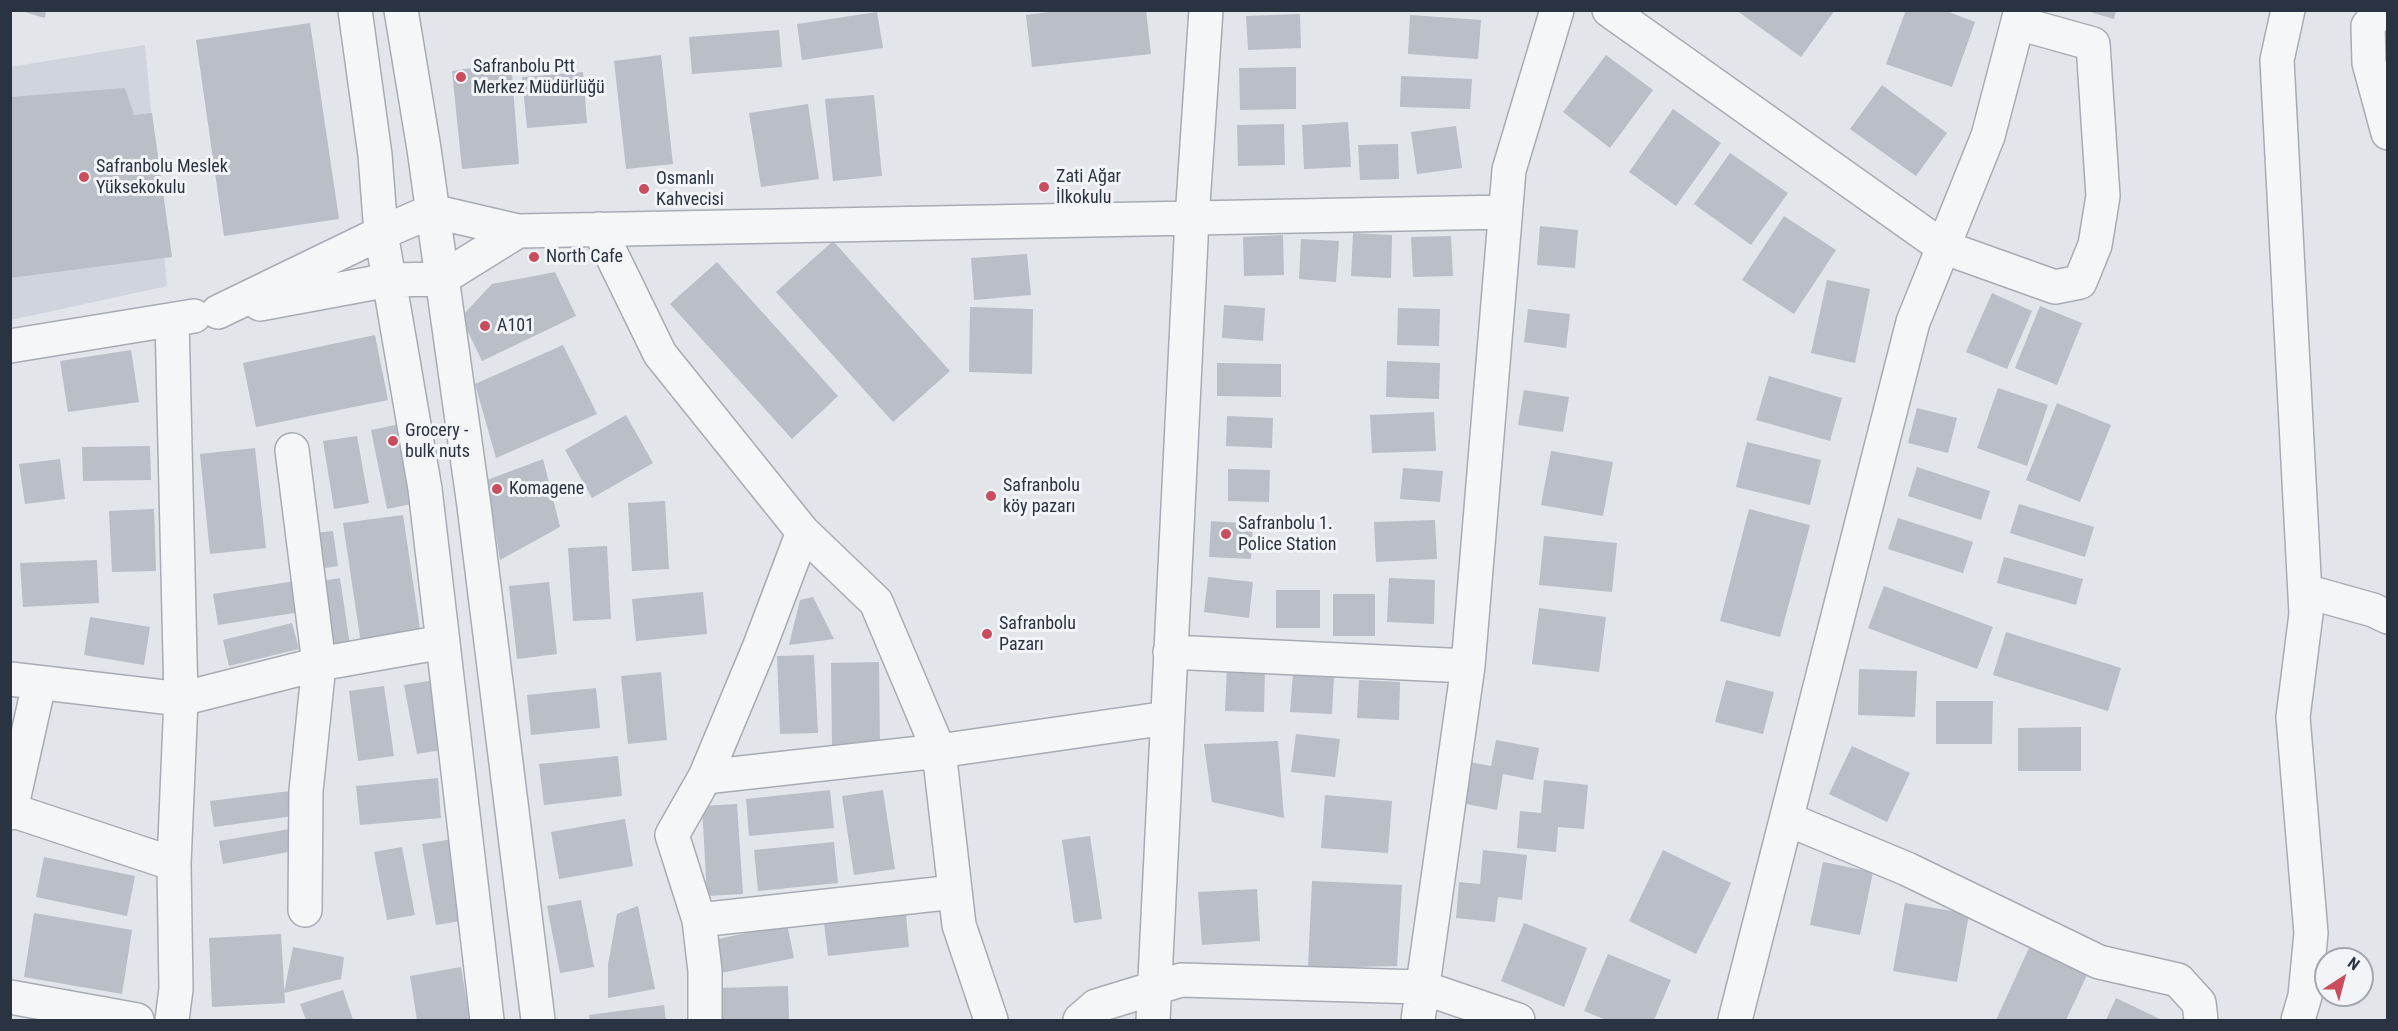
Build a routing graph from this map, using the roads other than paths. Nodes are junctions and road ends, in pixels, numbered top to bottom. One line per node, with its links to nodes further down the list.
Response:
1 (355, 10): 16 (street)
2 (401, 10): 11 (street)
3 (1206, 10): 13 (street)
4 (1557, 10): 12 (street)
5 (1609, 10): 17 (street)
6 (2288, 10): 25 (street)
7 (2380, 10): 9 (street)
8 (2019, 17): 17 (street); 17 (street)
9 (2383, 100): 10 (street)
10 (2388, 133)
11 (432, 211): 15 (street); 16 (street); 18 (street)
12 (1505, 212): 13 (street); 30 (street)
13 (1192, 219): 14 (street); 28 (street)
14 (599, 229): 15 (street); 24 (street)
15 (518, 231): 18 (street)
16 (381, 233): 19 (street); 20 (street)
17 (1943, 247): 37 (street)
18 (441, 279): 19 (street); 48 (street)
19 (389, 280): 20 (street); 27 (street)
20 (218, 312): 21 (street)
21 (172, 320): 22 (street); 32 (street)
22 (10, 346)
23 (292, 450): 29 (street)
24 (803, 532): 34 (street); 35 (street)
25 (2305, 591): 26 (street); 57 (street)
26 (2388, 617)
27 (443, 642): 29 (street); 47 (street)
28 (1170, 652): 30 (street); 33 (street)
29 (319, 664): 32 (street); 40 (street)
30 (1468, 666): 42 (street)
31 (25, 681): 32 (street); 36 (street)
32 (181, 699): 38 (street)
33 (1167, 718): 34 (street); 43 (street)
34 (939, 751): 35 (street); 39 (street)
35 (705, 777): 41 (street)
36 (11, 811): 38 (street)
37 (1787, 819): 55 (street); 56 (street)
38 (174, 864): 46 (street)
39 (955, 891): 41 (street); 50 (street)
40 (305, 910)
41 (699, 920): 49 (street)
42 (1421, 987): 43 (street); 53 (street); 54 (street)
43 (1155, 988): 51 (street); 52 (street)
44 (10, 997): 45 (street)
45 (136, 1020)
46 (172, 1020)
47 (487, 1020)
48 (538, 1020)
49 (705, 1020)
50 (991, 1020)
51 (1080, 1020)
52 (1153, 1020)
53 (1418, 1020)
54 (1518, 1020)
55 (1735, 1020)
56 (2201, 1020)
57 (2298, 1020)

